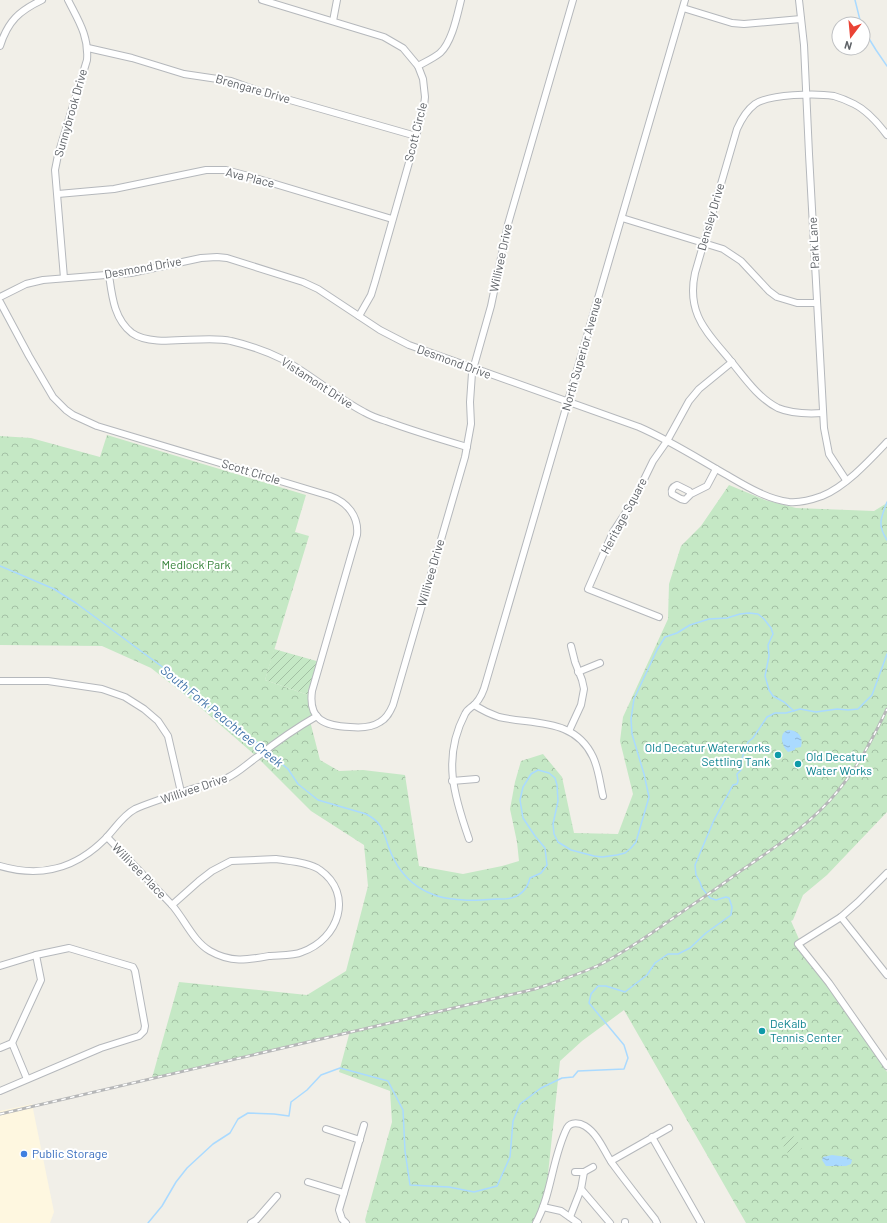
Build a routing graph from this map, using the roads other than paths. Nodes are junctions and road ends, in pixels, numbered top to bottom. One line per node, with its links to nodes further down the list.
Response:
1 (42, 0): 12 (street)
2 (68, 0): 13 (street, Sunnybrook Drive)
3 (262, 0): 11 (street, Scott Circle)
4 (338, 0): 11 (street)
5 (462, 0): 14 (street)
6 (573, 0): 29 (street, Willivee Drive)
7 (685, 0): 9 (street, North Superior Avenue)
8 (799, 0): 10 (street, Park Lane)
9 (683, 8): 10 (street); 19 (street, North Superior Avenue)
10 (801, 19): 15 (street, Park Lane)
11 (333, 21): 14 (street, Scott Circle)
12 (0, 46)
13 (88, 48): 17 (street, Brengare Drive); 18 (street, Sunnybrook Drive)
14 (418, 66): 17 (street, Scott Circle)
15 (806, 95): 16 (street, Densley Drive); 21 (street, Densley Drive); 26 (street, Park Lane)
16 (887, 135)
17 (416, 136): 20 (street, Scott Circle)
18 (58, 194): 20 (street, Ava Place); 23 (street, Sunnybrook Drive)
19 (622, 218): 21 (street); 30 (street, North Superior Avenue)
20 (392, 219): 27 (street, Scott Circle)
21 (704, 242): 26 (street); 28 (street, Densley Drive)
22 (109, 275): 23 (street, Desmond Drive); 27 (street, Desmond Drive); 34 (street, Vistamont Drive)
23 (64, 278): 24 (street, Desmond Drive)
24 (0, 297)
25 (0, 302): 44 (street, Scott Circle)
26 (817, 303): 31 (street, Park Lane)
27 (359, 316): 29 (street, Desmond Drive)
28 (732, 362): 31 (street, Densley Drive); 32 (street)
29 (473, 369): 30 (street, Desmond Drive); 34 (street, Willivee Drive)
30 (568, 401): 32 (street, Desmond Drive); 43 (street, North Superior Avenue)
31 (823, 413): 36 (street, Park Lane)
32 (667, 441): 35 (street, Desmond Drive); 38 (street, Heritage Square)
33 (887, 442): 36 (street, Desmond Drive)
34 (467, 448): 44 (street, Willivee Drive)
35 (716, 469): 36 (street, Desmond Drive); 37 (street)
36 (846, 480)
37 (691, 494)
38 (659, 617)
39 (571, 646): 41 (street)
40 (600, 664): 41 (street)
41 (578, 672): 45 (street)
42 (0, 681): 48 (street)
43 (474, 705): 45 (street); 47 (street, North Superior Avenue)
44 (317, 716): 48 (street, Willivee Drive)
45 (569, 731): 49 (street)
46 (476, 779): 47 (street)
47 (452, 781): 51 (street, North Superior Avenue)
48 (181, 792): 50 (street, Willivee Drive)
49 (603, 796)
50 (107, 837): 52 (street, Willivee Drive); 54 (street, Willivee Place)
51 (468, 839)
52 (0, 866)
53 (887, 873): 55 (street)
54 (172, 905): 54 (street, Willivee Place)
55 (841, 917): 58 (street); 61 (street)
56 (36, 955): 57 (street); 59 (street); 62 (street)
57 (0, 966)
58 (887, 975)
59 (12, 1043): 60 (street); 62 (street)
60 (0, 1048)
61 (887, 1066)
62 (27, 1079): 63 (street)
63 (0, 1092)
64 (364, 1125): 68 (street)
65 (669, 1128): 67 (street)
66 (326, 1129): 68 (street)
67 (652, 1137): 69 (street); 85 (street)
68 (360, 1140): 75 (street)
69 (611, 1161): 77 (street); 84 (street)
70 (593, 1167): 72 (street)
71 (575, 1172): 72 (street)
72 (584, 1172): 74 (street)
73 (308, 1182): 75 (street)
74 (581, 1189): 78 (street); 83 (street)
75 (344, 1192): 80 (street)
76 (277, 1196): 79 (street)
77 (543, 1207): 78 (street); 81 (street)
78 (570, 1217): 82 (street)
79 (251, 1223)
80 (346, 1223)
81 (536, 1223)
82 (578, 1223)
83 (610, 1223)
84 (657, 1223)
85 (700, 1223)

